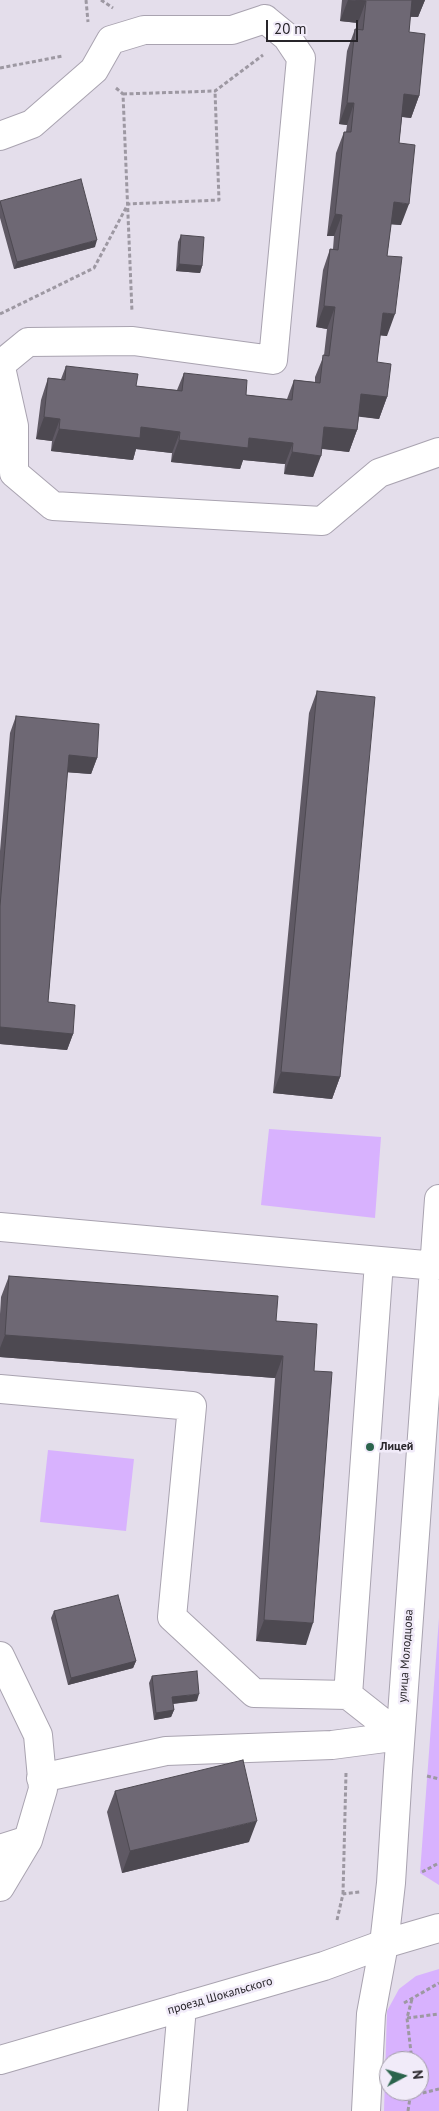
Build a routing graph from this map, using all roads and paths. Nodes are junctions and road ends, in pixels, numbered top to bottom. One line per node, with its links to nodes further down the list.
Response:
1 (86, 0): 3 (path)
2 (265, 9): 4 (street); 7 (street)
3 (88, 26)
4 (287, 37): 8 (path); 13 (street)
5 (72, 54): 6 (path)
6 (0, 68)
7 (94, 70): 9 (path); 10 (street)
8 (215, 91): 9 (path); 11 (path)
9 (124, 94): 11 (path)
10 (0, 136)
11 (128, 204): 12 (path); 13 (path)
12 (0, 314)
13 (134, 341): 14 (street)
14 (0, 364): 15 (street)
15 (7, 428): 16 (street)
16 (439, 452)
17 (439, 1199): 20 (street, улица Молодцова)
18 (0, 1227): 19 (street)
19 (379, 1262): 20 (street); 23 (street)
20 (436, 1266): 24 (street, улица Молодцова)
21 (0, 1389): 23 (street)
22 (0, 1656): 26 (street)
23 (348, 1695): 24 (street)
24 (400, 1736): 25 (street); 36 (street, улица Молодцова)
25 (346, 1743): 26 (street); 33 (path)
26 (42, 1778): 27 (street)
27 (28, 1840): 28 (street); 31 (street)
28 (0, 1849)
29 (439, 1863): 30 (path)
30 (420, 1873)
31 (0, 1887)
32 (368, 1890): 33 (path)
33 (343, 1894): 34 (path)
34 (337, 1920)
35 (439, 1928): 36 (street, проезд Шокальского)
36 (384, 1944): 39 (street, проезд Шокальского); 46 (street, улица Молодцова)
37 (439, 1983): 38 (path)
38 (412, 1999): 40 (path); 42 (path)
39 (182, 2007): 44 (street, проезд Шокальского); 45 (street)
40 (396, 2007)
41 (439, 2014): 42 (path)
42 (407, 2018): 43 (path)
43 (411, 2051)
44 (0, 2060)
45 (174, 2111)
46 (366, 2111)

